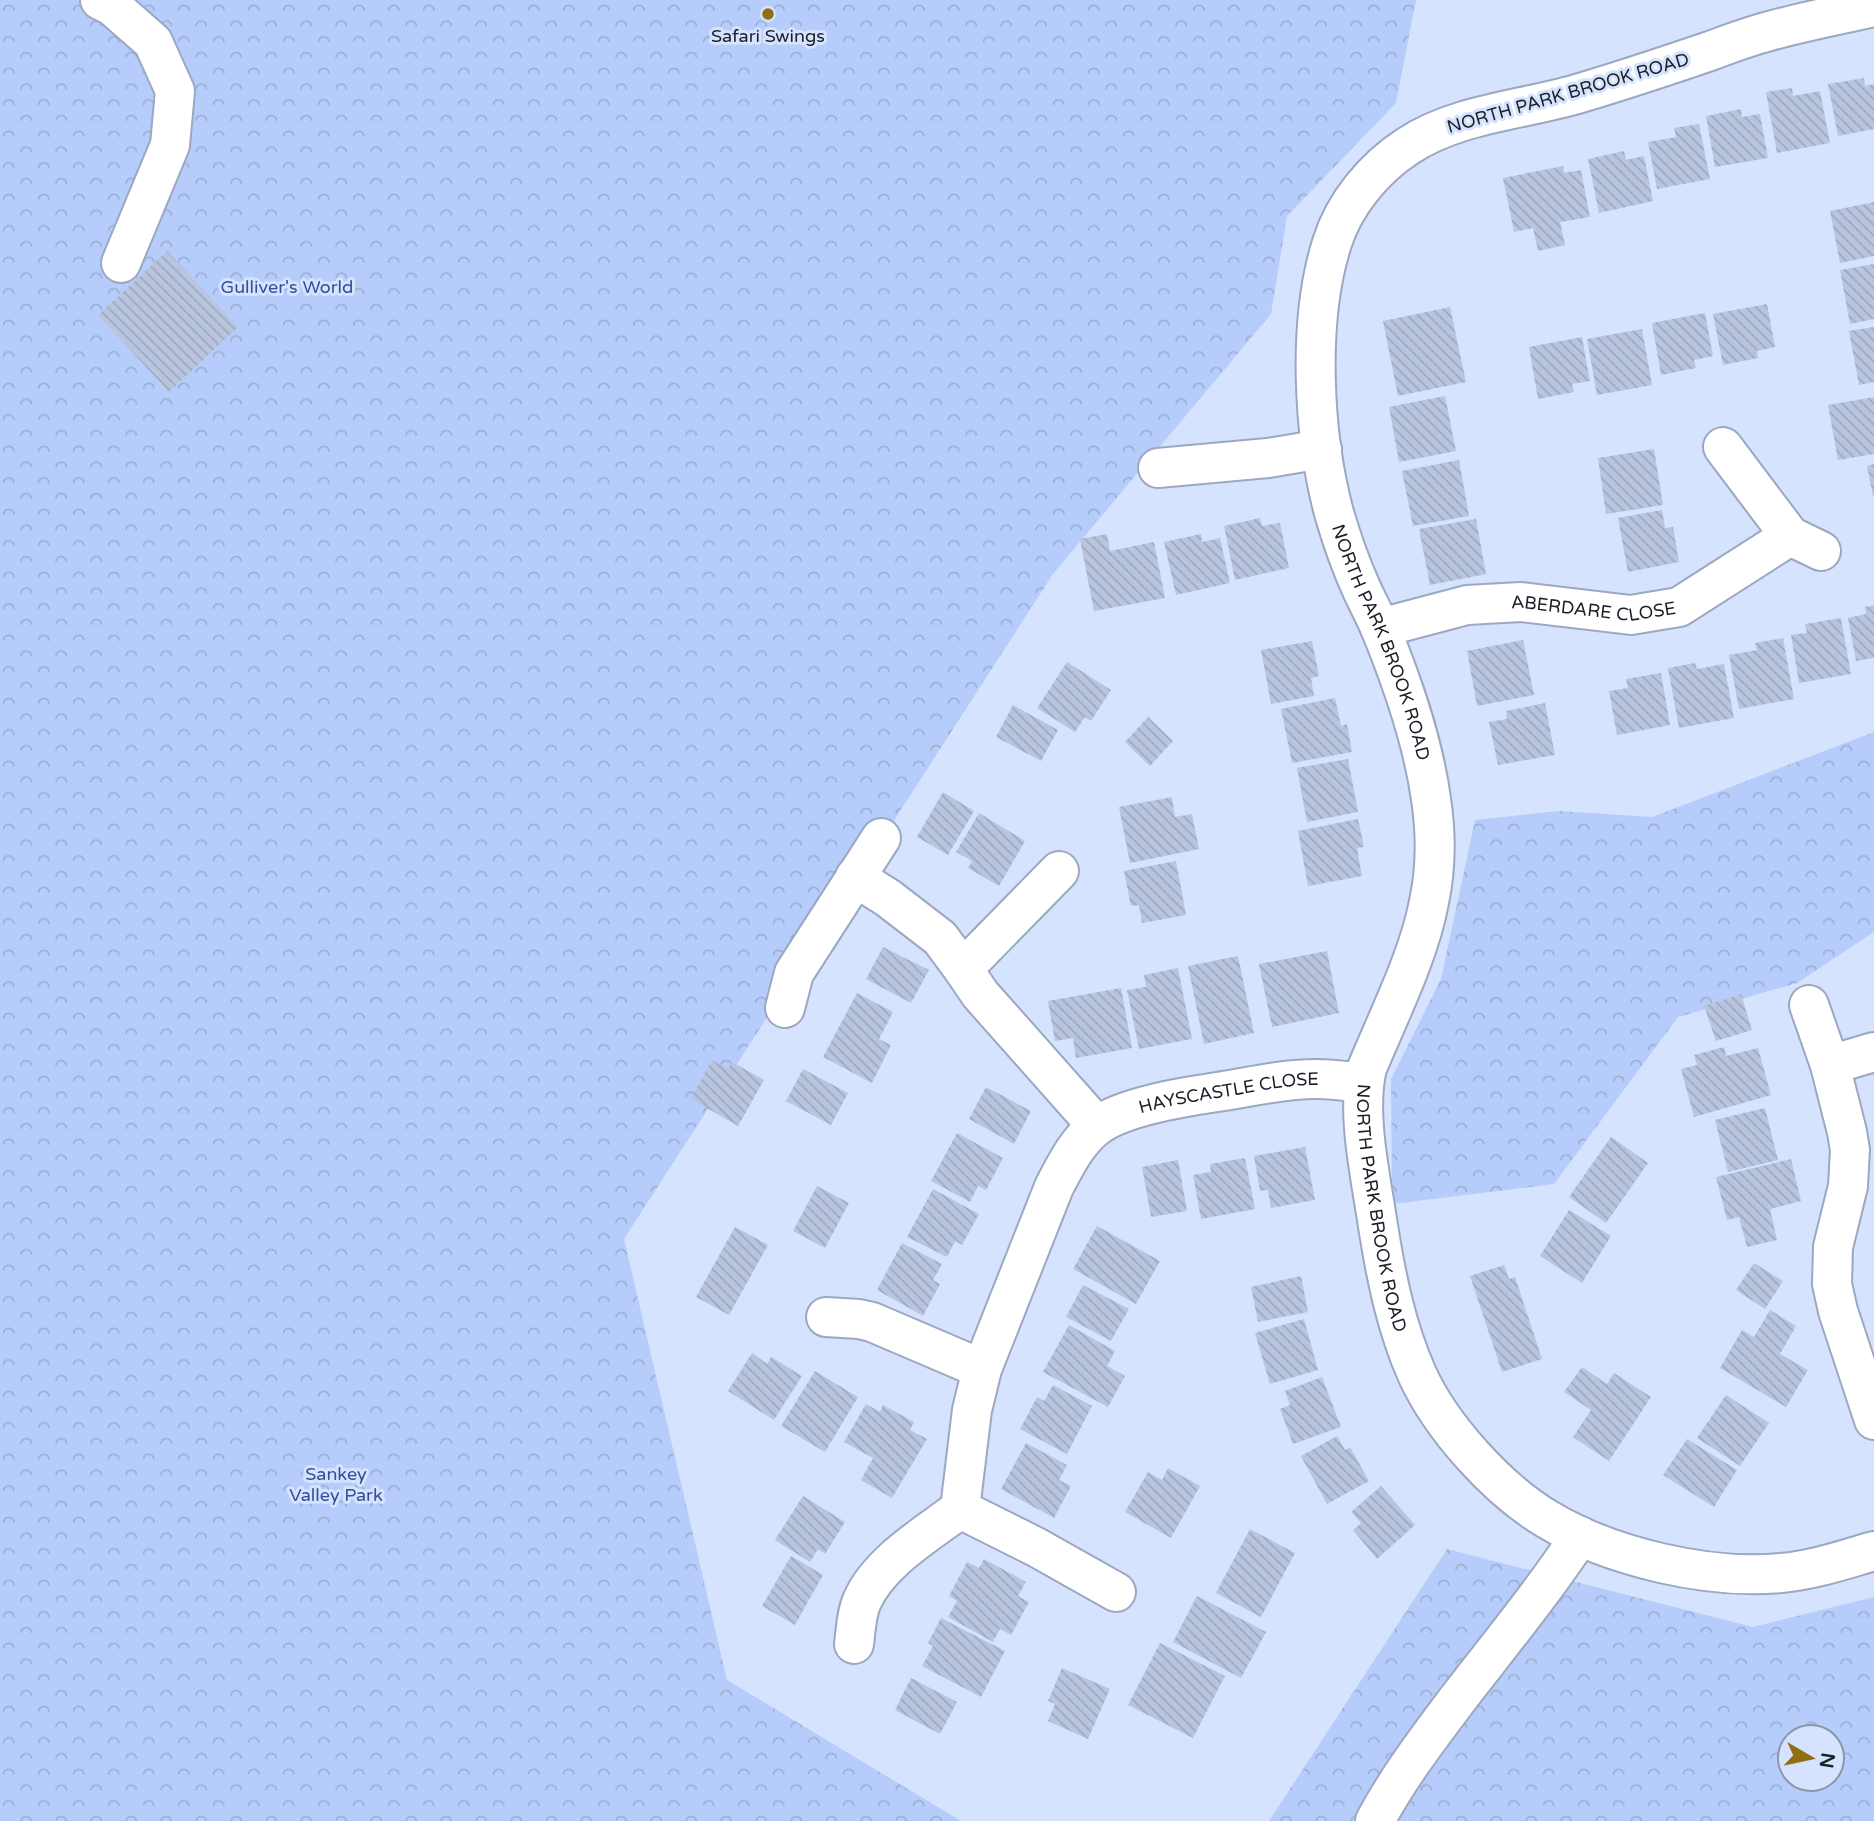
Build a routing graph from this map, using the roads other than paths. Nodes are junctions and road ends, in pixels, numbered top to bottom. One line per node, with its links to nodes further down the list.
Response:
1 (100, 0): 4 (street)
2 (1874, 7): 3 (street, NORTH PARK BROOK ROAD)
3 (1762, 16): 6 (street, NORTH PARK BROOK ROAD)
4 (121, 263)
5 (1723, 447): 8 (street, ABERDARE CLOSE)
6 (1322, 449): 7 (street); 8 (street, NORTH PARK BROOK ROAD)
7 (1158, 468)
8 (1380, 628): 17 (street, NORTH PARK BROOK ROAD)
9 (881, 838): 11 (street)
10 (1059, 871): 12 (street)
11 (855, 877): 12 (street); 14 (street)
12 (963, 969): 18 (street)
13 (1809, 1005): 16 (street)
14 (785, 1008)
15 (1874, 1052): 16 (street)
16 (1830, 1065): 21 (street)
17 (1363, 1083): 18 (street, HAYSCASTLE CLOSE); 23 (street, NORTH PARK BROOK ROAD)
18 (1097, 1126): 20 (street, HAYSCASTLE CLOSE)
19 (826, 1317): 20 (street)
20 (982, 1369): 22 (street, HAYSCASTLE CLOSE)
21 (1874, 1420)
22 (960, 1509): 25 (street); 26 (street)
23 (1580, 1536): 24 (street, NORTH PARK BROOK ROAD); 27 (street)
24 (1874, 1550)
25 (1116, 1592)
26 (854, 1644)
27 (1375, 1821)

